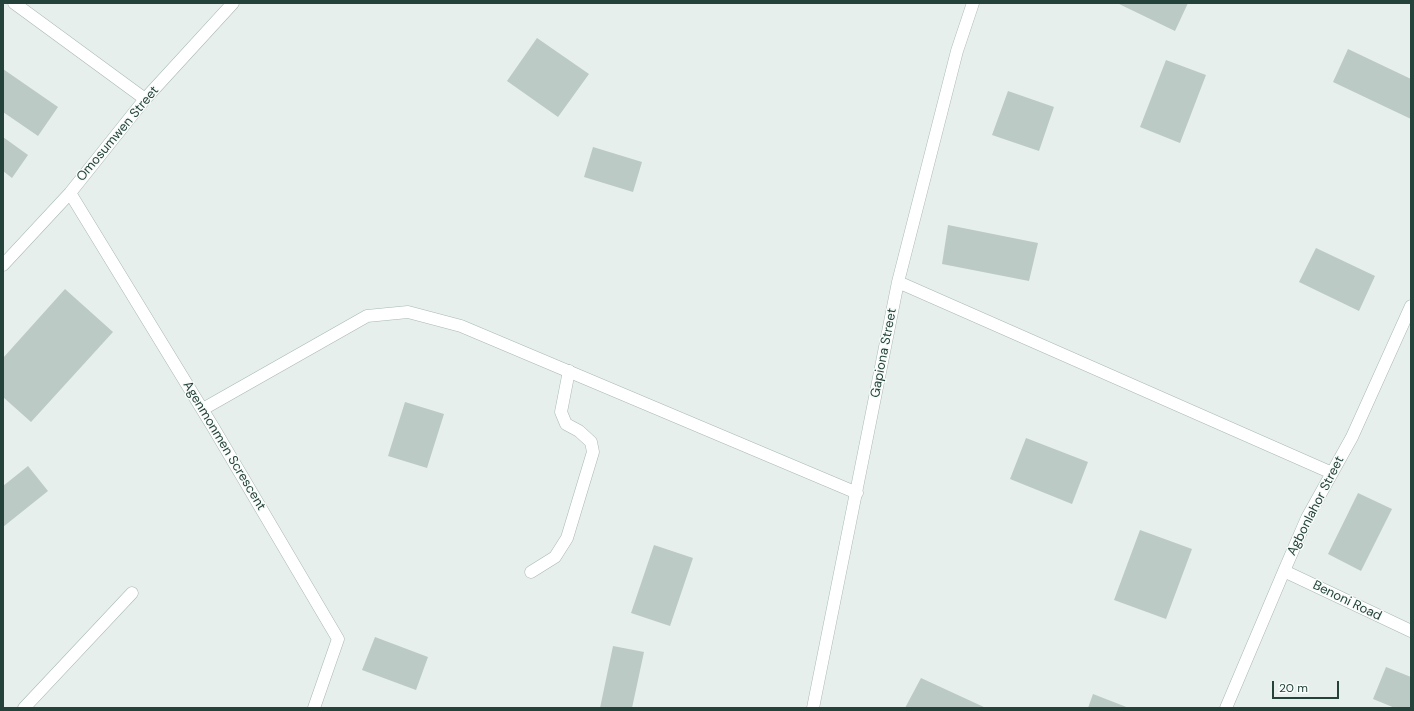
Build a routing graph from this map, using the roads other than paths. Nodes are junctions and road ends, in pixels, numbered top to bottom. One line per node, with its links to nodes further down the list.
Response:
1 (14, 3): 4 (street)
2 (233, 3): 4 (street, Omosumwen Street)
3 (973, 3): 7 (street, Gapiona Street)
4 (145, 99): 5 (street, Omosumwen Street)
5 (70, 192): 6 (street, Omosumwen Street); 10 (street, Agenmonmen Screscent)
6 (3, 265)
7 (898, 282): 11 (street); 12 (street, Gapiona Street)
8 (1411, 306): 11 (street, Agbonlahor Street)
9 (569, 371): 10 (street); 12 (street); 14 (street)
10 (203, 409): 18 (street, Agenmonmen Screscent)
11 (1332, 473): 13 (street, Agbonlahor Street)
12 (857, 493): 19 (street, Gapiona Street)
13 (1284, 571): 16 (street, Benoni Road); 20 (street, Agbonlahor Street)
14 (531, 572)
15 (132, 593): 17 (street)
16 (1411, 631)
17 (24, 708)
18 (314, 708)
19 (813, 708)
20 (1226, 708)

